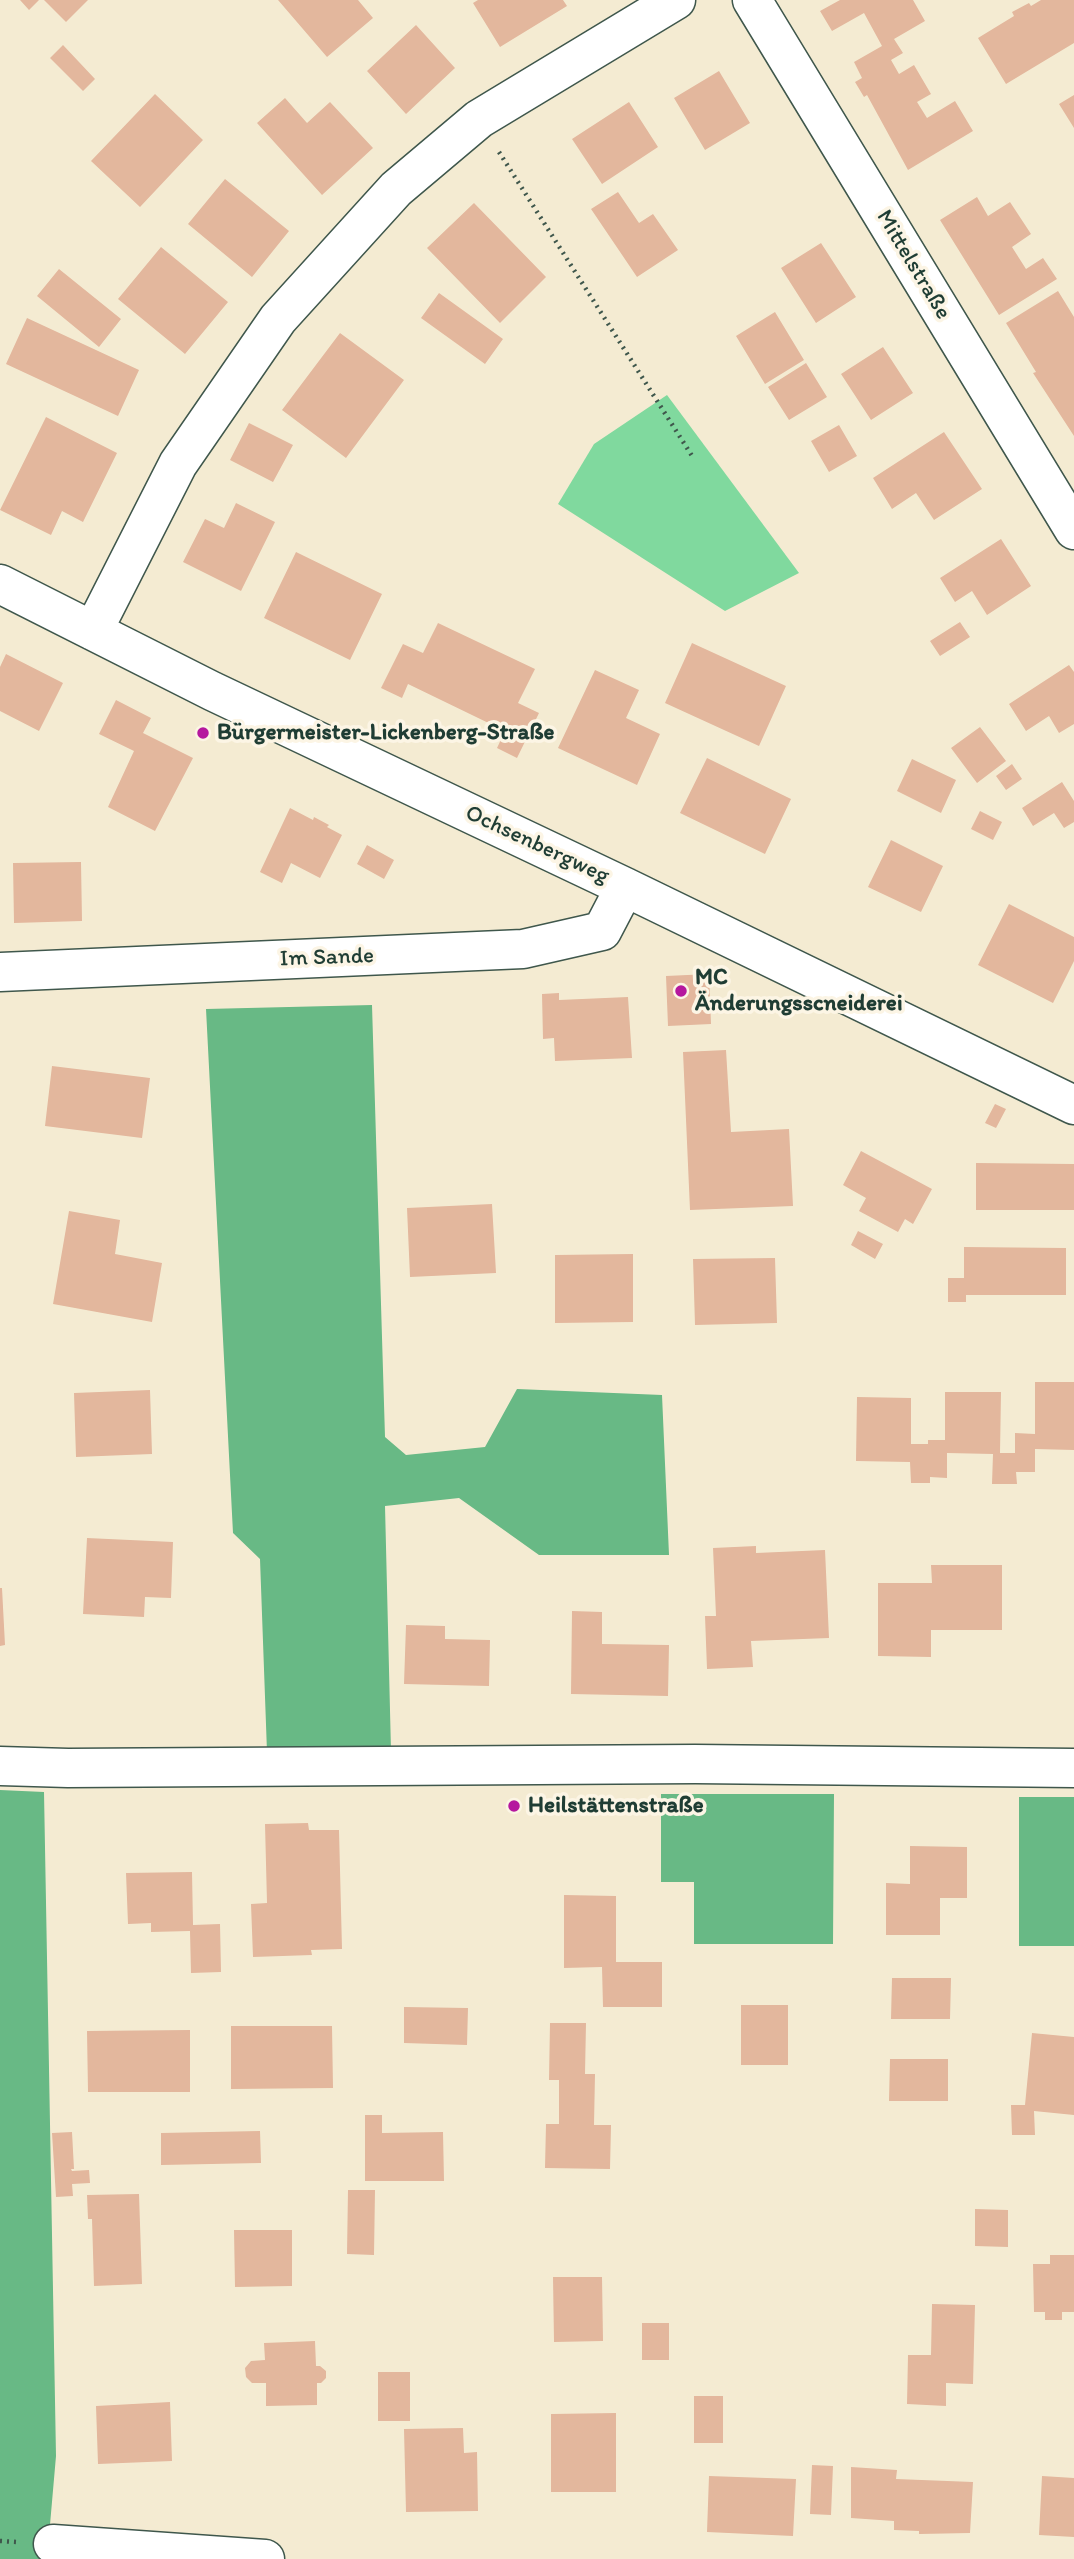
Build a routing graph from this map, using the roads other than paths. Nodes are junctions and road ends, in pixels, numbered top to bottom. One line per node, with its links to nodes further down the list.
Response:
1 (676, 0): 5 (street)
2 (752, 0): 3 (street, Mittelstraße)
3 (1074, 530)
4 (0, 584): 5 (street, Ochsenbergweg)
5 (93, 631): 6 (street, Ochsenbergweg)
6 (625, 887): 7 (street, Im Sande); 8 (street, Ochsenbergweg)
7 (0, 972)
8 (1074, 1105)
9 (0, 1766): 10 (street)
10 (1074, 1768)
11 (53, 2544): 12 (street)
12 (265, 2559)

